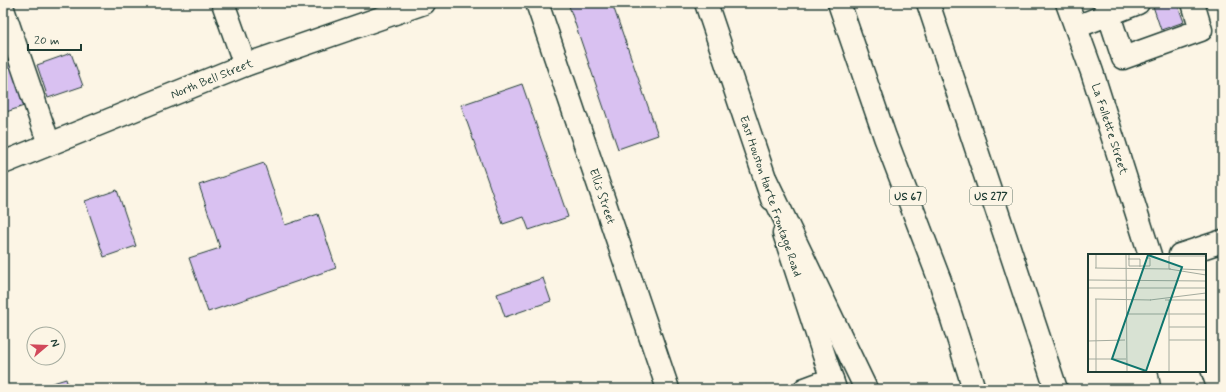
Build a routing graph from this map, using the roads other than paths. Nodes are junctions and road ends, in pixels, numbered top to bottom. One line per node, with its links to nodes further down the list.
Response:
1 (223, 3): 13 (main road)
2 (424, 3): 13 (main road, North Bell Street)
3 (538, 3): 23 (main road, Ellis Street)
4 (706, 3): 16 (main road, East Houston Harte Frontage Road)
5 (839, 3): 26 (main road, US 67)
6 (928, 3): 27 (main road, US 277)
7 (1067, 3): 12 (main road, La Follette Street)
8 (1138, 3): 11 (main road)
9 (1193, 3): 11 (main road)
10 (3, 9): 14 (main road)
11 (1107, 9): 12 (main road)
12 (1076, 27): 18 (main road, La Follette Street)
13 (245, 65): 14 (main road, North Bell Street)
14 (49, 144): 15 (main road, North Bell Street)
15 (3, 163)
16 (766, 180): 22 (main road, East Houston Harte Frontage Road); 25 (main road)
17 (1223, 241): 19 (main road)
18 (1150, 254)
19 (1183, 254)
20 (1170, 372): 28 (main road)
21 (1188, 372): 29 (main road)
22 (833, 384): 24 (main road)
23 (668, 389)
24 (805, 389)
25 (866, 389)
26 (974, 389)
27 (1056, 389)
28 (1173, 389)
29 (1194, 389)

